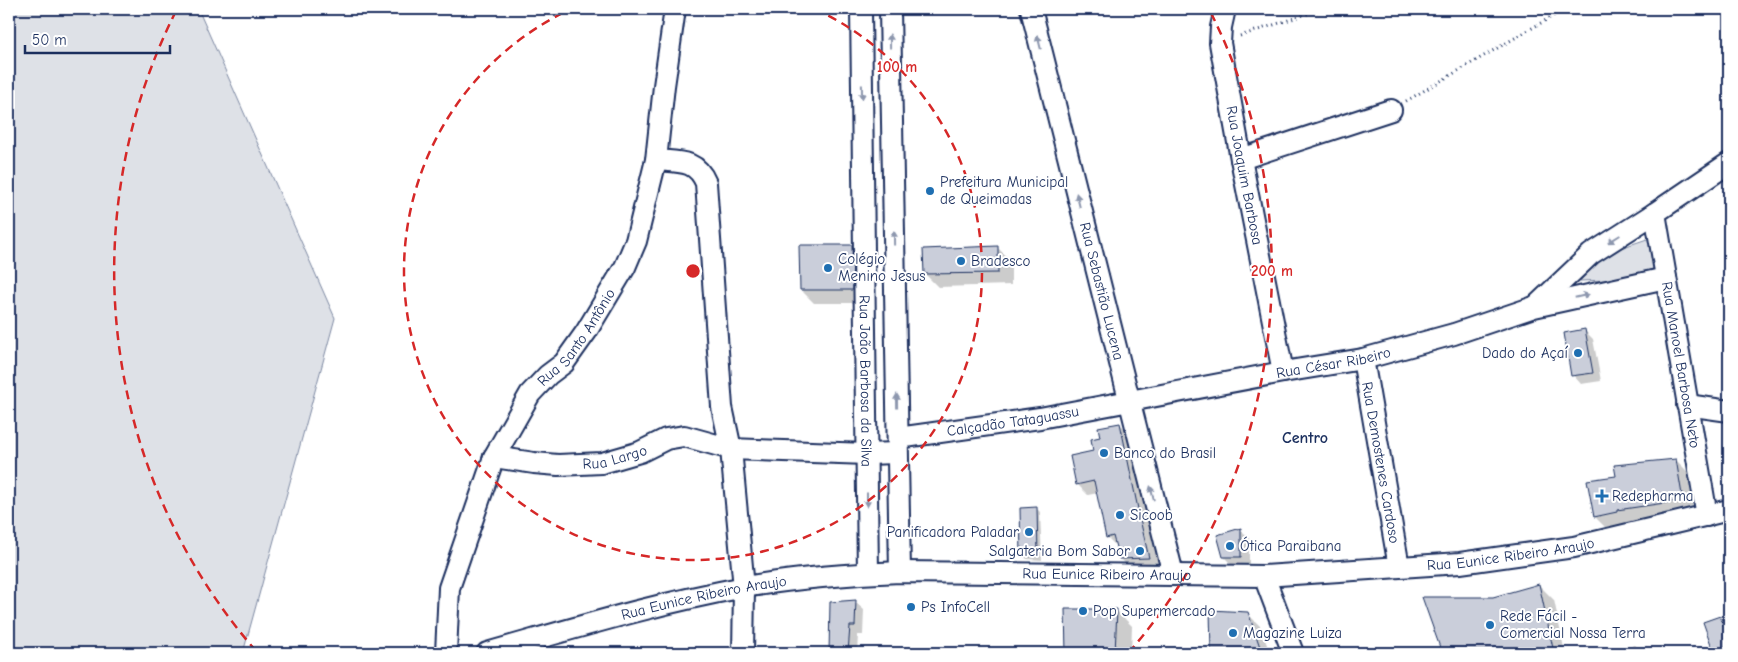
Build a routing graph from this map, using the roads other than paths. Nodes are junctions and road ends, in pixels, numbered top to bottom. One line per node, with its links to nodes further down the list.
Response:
1 (675, 9): 8 (street, Rua Santo Antônio)
2 (861, 9): 20 (street, Rua João Barbosa da Silva, one-way to 20)
3 (890, 9): 18 (street, Rua João Barbosa da Silva, one-way to 3)
4 (1031, 9): 15 (street, Rua Sebastião Lucena, one-way to 4)
5 (1226, 9): 7 (street, Rua Joaquim Barbosa)
6 (1391, 110): 7 (street)
7 (1241, 159): 14 (street, Rua Joaquim Barbosa)
8 (656, 160): 19 (street); 21 (street, Rua Santo Antônio)
9 (1729, 163): 10 (street, Rua César Ribeiro)
10 (1655, 214): 11 (street, Rua Manoel Barbosa Neto); 12 (street, Rua César Ribeiro, one-way to 12)
11 (1666, 278): 12 (street, Rua César Ribeiro, one-way to 11); 16 (street, Rua Manoel Barbosa Neto)
12 (1534, 307): 13 (street, Rua César Ribeiro)
13 (1363, 359): 14 (street, Rua César Ribeiro); 24 (street, Rua Demostenes Cardoso)
14 (1283, 372): 15 (street, Rua César Ribeiro)
15 (1128, 400): 18 (street, Calçadão Tataguassu); 27 (street, Rua Sebastião Lucena, one-way to 15)
16 (1687, 405): 17 (street); 23 (street, Rua Manoel Barbosa Neto)
17 (1729, 410)
18 (898, 446): 20 (street, Calçadão Tataguassu); 25 (street, Rua João Barbosa da Silva)
19 (731, 449): 20 (street, Rua Largo); 21 (street, Rua Largo); 29 (street)
20 (867, 454): 26 (street, Rua João Barbosa da Silva, one-way to 26)
21 (494, 457): 30 (street, Rua Santo Antônio)
22 (1729, 510): 23 (street, Rua Eunice Ribeiro Araujo)
23 (1707, 516): 24 (street, Rua Eunice Ribeiro Araujo)
24 (1399, 567): 28 (street, Rua Eunice Ribeiro Araujo)
25 (900, 572): 26 (street, Rua Eunice Ribeiro Araujo); 27 (street, Rua Eunice Ribeiro Araujo)
26 (868, 574): 29 (street, Rua Eunice Ribeiro Araujo)
27 (1173, 574): 28 (street, Rua Eunice Ribeiro Araujo)
28 (1264, 576): 33 (street)
29 (744, 588): 31 (street, Rua Eunice Ribeiro Araujo); 32 (street)
30 (446, 653)
31 (487, 653)
32 (744, 653)
33 (1293, 653)

